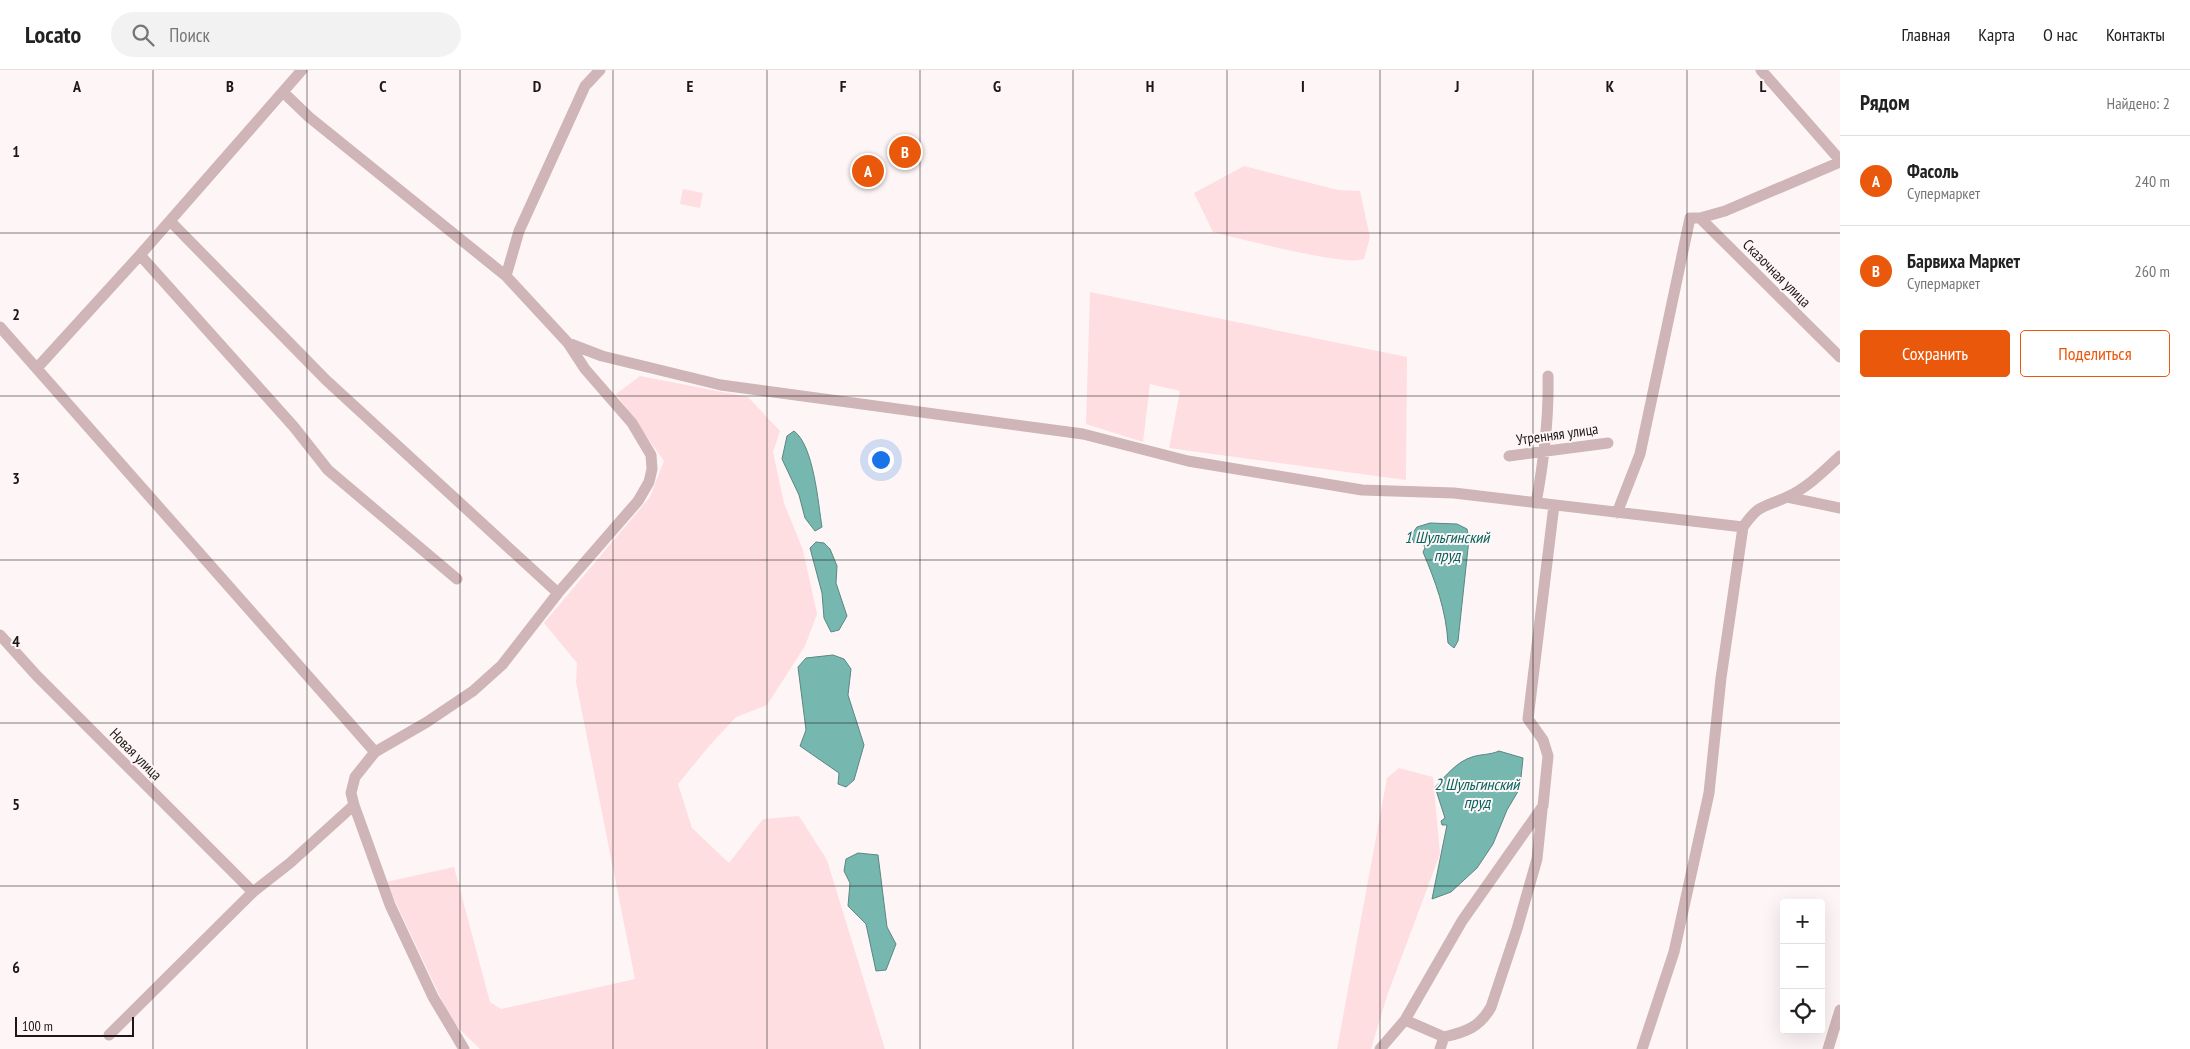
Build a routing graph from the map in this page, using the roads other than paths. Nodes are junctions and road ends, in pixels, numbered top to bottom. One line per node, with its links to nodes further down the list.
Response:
1 (302, 70): 4 (street)
2 (600, 70): 9 (street)
3 (1761, 70): 5 (street)
4 (283, 92): 7 (street); 9 (street)
5 (1840, 161): 6 (street)
6 (1695, 218): 12 (street, Сказочная улица); 23 (street)
7 (170, 221): 8 (street); 26 (street)
8 (140, 255): 13 (street); 25 (street)
9 (506, 276): 11 (street)
10 (0, 327): 13 (street)
11 (568, 343): 20 (street); 26 (street)
12 (1840, 357)
13 (36, 368): 28 (street)
14 (1548, 376): 16 (street)
15 (1608, 443): 16 (street, Утренняя улица)
16 (1545, 451): 17 (street, Утренняя улица); 20 (street)
17 (1509, 456)
18 (1840, 456): 19 (street)
19 (1787, 497): 22 (street); 24 (street)
20 (1536, 503): 21 (street)
21 (1554, 505): 23 (street); 30 (street)
22 (1840, 508)
23 (1617, 513): 24 (street)
24 (1743, 527): 39 (street)
25 (458, 579)
26 (558, 593): 28 (street)
27 (0, 635): 31 (street, Новая улица)
28 (375, 752): 29 (street)
29 (354, 805): 31 (street); 36 (street)
30 (1543, 806): 33 (street); 35 (street)
31 (253, 892): 34 (street)
32 (1840, 1010): 40 (street)
33 (1405, 1020): 35 (street); 37 (street)
34 (109, 1035)
35 (1444, 1037): 38 (street)
36 (464, 1049)
37 (1380, 1049)
38 (1440, 1049)
39 (1642, 1049)
40 (1828, 1049)

